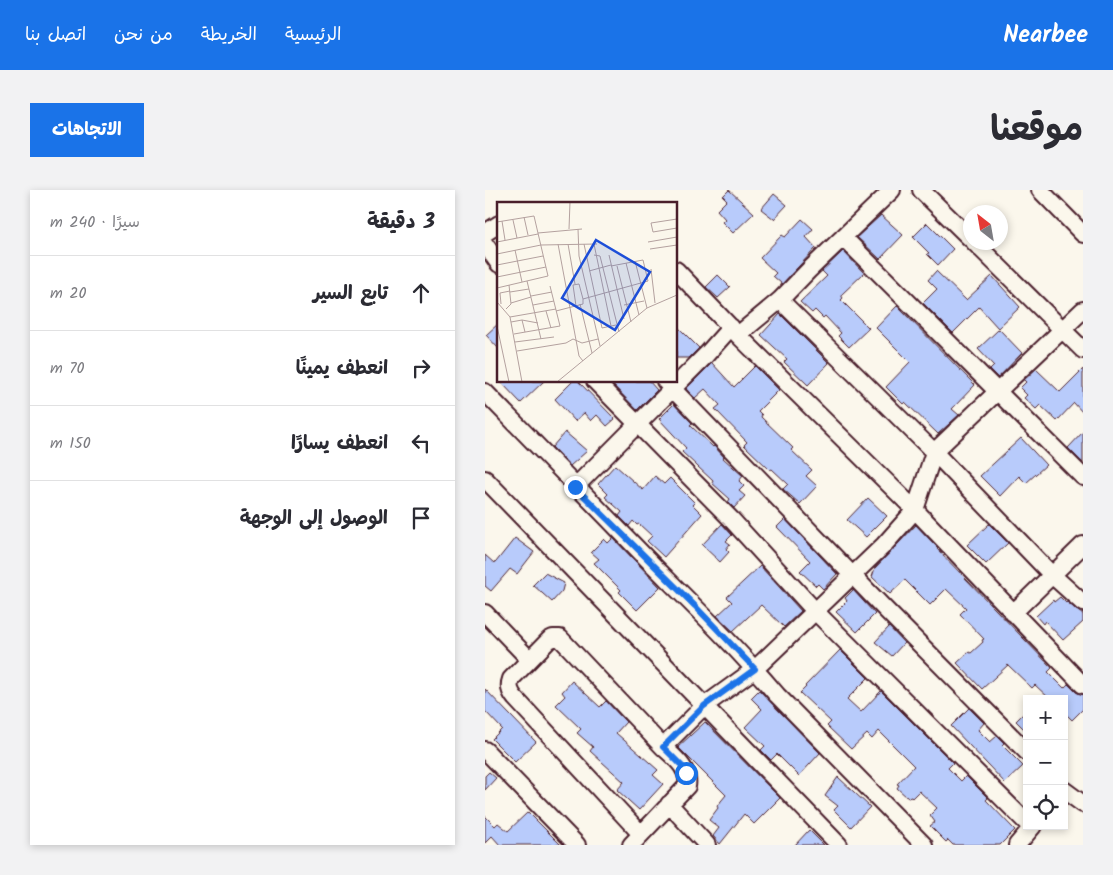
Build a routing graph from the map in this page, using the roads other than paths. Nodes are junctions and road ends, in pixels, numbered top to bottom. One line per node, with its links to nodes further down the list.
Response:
1 (892, 190): 8 (street)
2 (921, 190): 5 (street)
3 (1040, 190): 7 (street)
4 (497, 225): 6 (street)
5 (963, 231)
6 (485, 233)
7 (1083, 234)
8 (843, 237): 13 (street); 22 (street)
9 (485, 244): 11 (street)
10 (983, 250): 15 (street)
11 (497, 261)
12 (677, 271): 16 (street)
13 (780, 300): 16 (street); 24 (street)
14 (1083, 310): 15 (street)
15 (1063, 330): 17 (street); 22 (street)
16 (735, 331): 18 (street); 28 (street)
17 (1083, 350)
18 (677, 379)
19 (596, 382): 23 (street)
20 (669, 385): 23 (street); 30 (street)
21 (485, 392): 27 (street)
22 (998, 392): 24 (street); 25 (street)
23 (637, 424): 27 (street); 33 (street)
24 (934, 452): 28 (street); 31 (street)
25 (1083, 477)
26 (485, 479): 39 (street)
27 (575, 487): 37 (street)
28 (915, 510): 30 (street); 35 (street)
29 (1083, 545): 31 (street)
30 (853, 574): 33 (street); 41 (street)
31 (1052, 575): 32 (street); 35 (street)
32 (1083, 603)
33 (816, 612): 37 (street); 46 (street)
34 (485, 613): 36 (street)
35 (1013, 613): 38 (street)
36 (529, 659): 40 (street); 48 (street)
37 (755, 669): 39 (street); 52 (street)
38 (1083, 685)
39 (704, 706): 40 (street); 51 (street)
40 (663, 747): 44 (street)
41 (1023, 748)
42 (485, 750): 49 (street)
43 (1068, 795): 45 (street)
44 (669, 804): 48 (street); 50 (street)
45 (1083, 804)
46 (1023, 819)
47 (1027, 830): 53 (street)
48 (636, 840)
49 (577, 845)
50 (707, 845)
51 (839, 845)
52 (924, 845)
53 (1017, 845)

